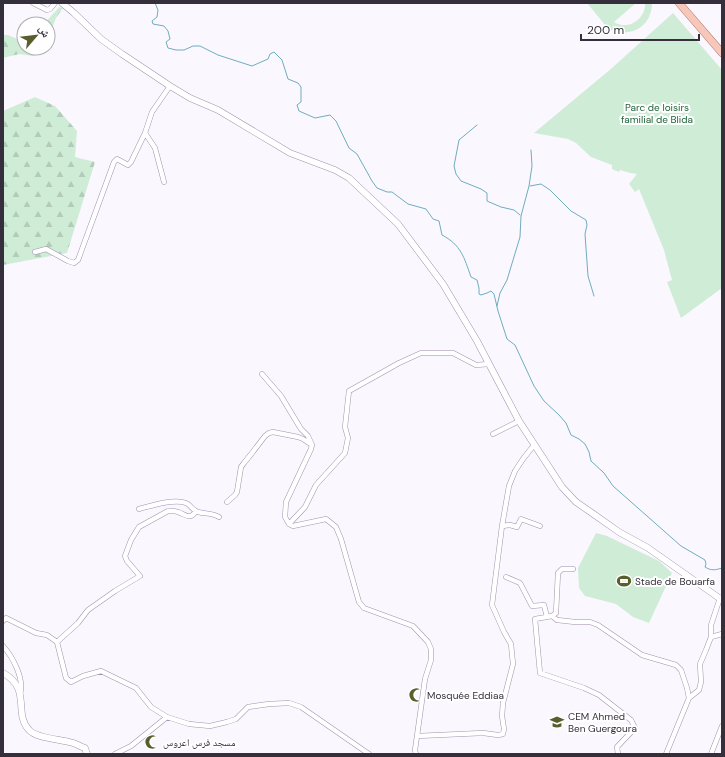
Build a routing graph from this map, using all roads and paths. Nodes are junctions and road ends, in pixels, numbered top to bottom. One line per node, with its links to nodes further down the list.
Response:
1 (33, 3): 2 (street)
2 (54, 3)
3 (62, 3): 8 (street)
4 (679, 3): 7 (main road)
5 (682, 3): 6 (main road)
6 (722, 49)
7 (722, 53)
8 (170, 86): 9 (street); 12 (street)
9 (145, 133): 10 (street); 11 (street)
10 (164, 182)
11 (35, 252)
12 (489, 364): 14 (street); 22 (street)
13 (262, 374): 16 (street)
14 (519, 421): 15 (street); 17 (street)
15 (493, 434)
16 (312, 445): 18 (street); 22 (street)
17 (534, 445): 23 (street); 27 (street)
18 (227, 502)
19 (139, 509): 20 (street)
20 (196, 512): 21 (street); 32 (street)
21 (219, 517)
22 (288, 524): 39 (street)
23 (502, 526): 24 (street); 39 (street)
24 (540, 526)
25 (573, 569): 28 (street)
26 (506, 577): 28 (street)
27 (721, 599): 31 (street)
28 (549, 616): 36 (street); 44 (street)
29 (3, 621): 32 (street)
30 (722, 634): 31 (street)
31 (711, 637): 36 (street)
32 (57, 642): 37 (street)
33 (3, 646): 35 (street)
34 (3, 673): 35 (street)
35 (20, 694): 40 (street)
36 (689, 698): 45 (street)
37 (167, 717): 41 (street); 42 (street)
38 (722, 726): 46 (street)
39 (417, 736): 43 (street)
40 (87, 754)
41 (115, 754)
42 (368, 754)
43 (416, 754)
44 (618, 754)
45 (666, 754)
46 (711, 754)

